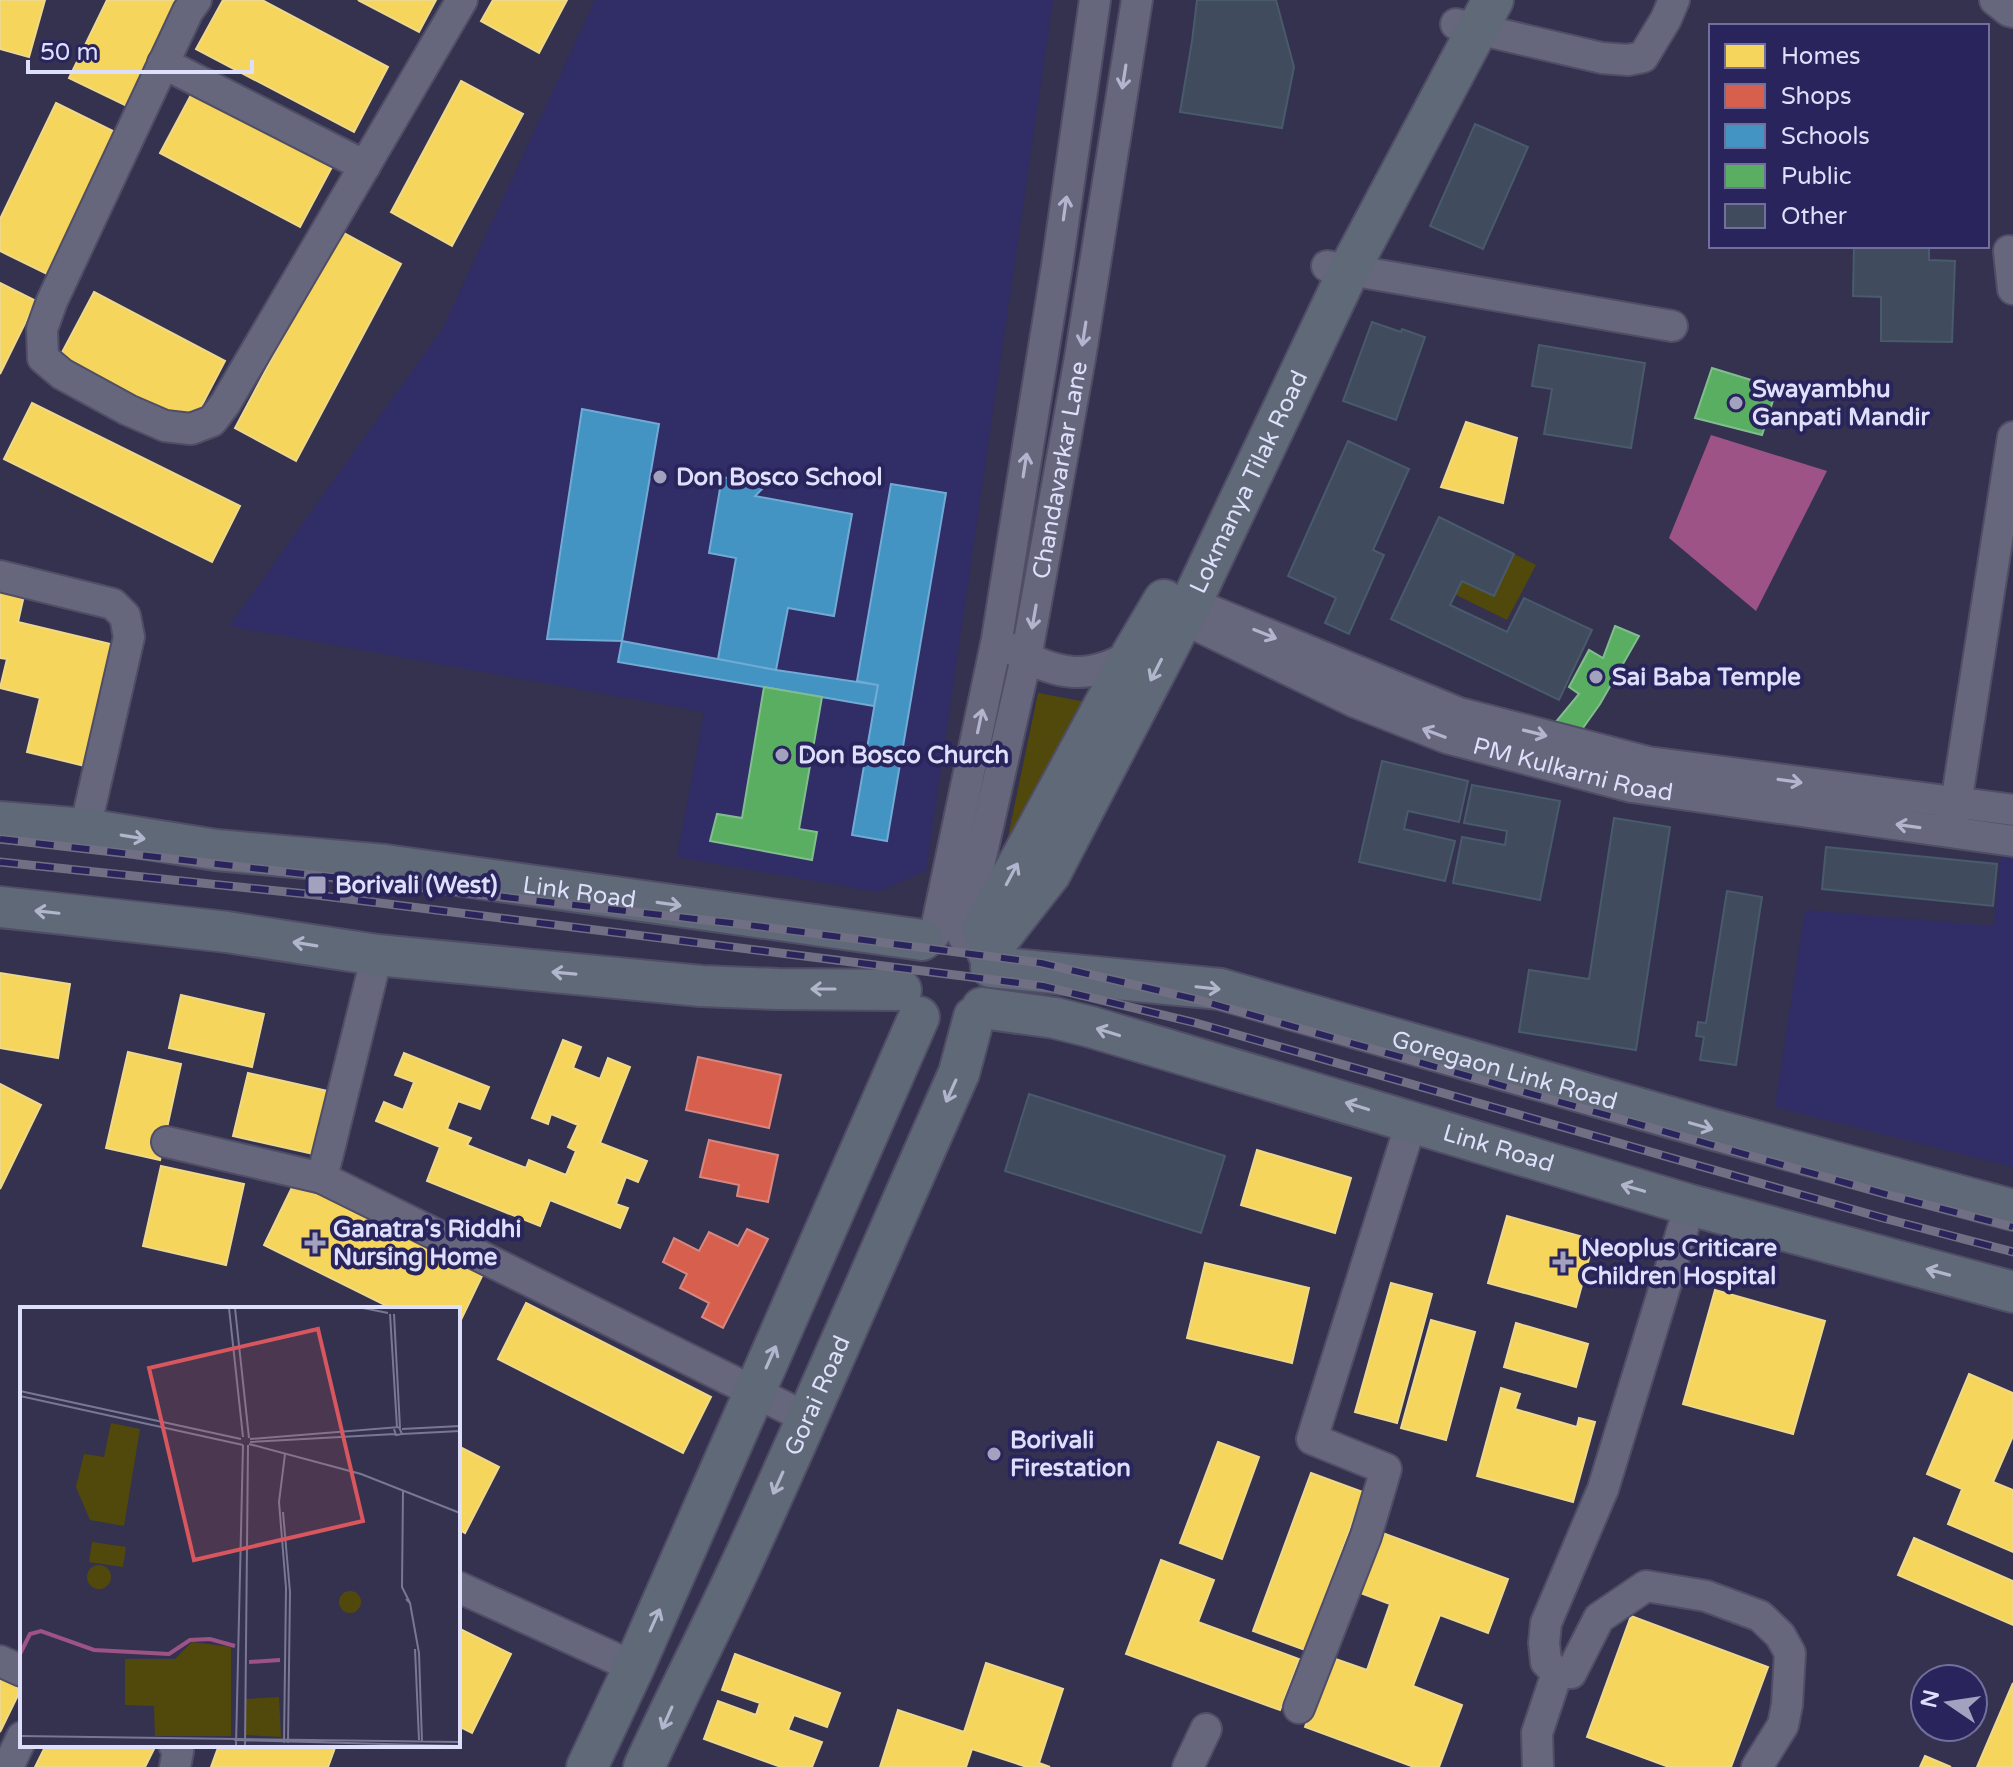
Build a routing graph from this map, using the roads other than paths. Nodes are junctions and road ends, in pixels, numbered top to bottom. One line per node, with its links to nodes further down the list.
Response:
1 (196, 0): 9 (street)
2 (462, 0): 10 (street)
3 (1095, 0): 18 (street, Chandavarkar Lane, one-way to 3)
4 (1137, 0): 20 (street, Chandavarkar Lane, one-way to 20)
5 (1674, 0): 8 (street)
6 (1995, 0): 7 (street)
7 (2013, 12)
8 (1474, 13): 12 (main road, Lokmanya Tilak Road)
9 (163, 63): 10 (street); 10 (street)
10 (365, 166)
11 (2009, 251): 13 (street)
12 (1338, 268): 14 (street); 17 (main road, Lokmanya Tilak Road)
13 (2013, 289)
14 (1672, 326)
15 (2013, 437): 21 (street)
16 (0, 576): 24 (street)
17 (1175, 606): 19 (main road, Lokmanya Tilak Road); 21 (street, PM Kulkarni Road, one-way to 21); 25 (street, PM Kulkarni Road, one-way to 17); 28 (main road, Lokmanya Tilak Road, one-way to 28)
18 (997, 639): 20 (street); 28 (street, Chandavarkar Lane, one-way to 18)
19 (1132, 654): 20 (street); 28 (main road, Lokmanya Tilak Road, one-way to 19)
20 (1026, 658): 28 (street, Chandavarkar Lane)
21 (1956, 802): 22 (street, PM Kulkarni Road); 25 (street)
22 (2013, 810)
23 (0, 822): 24 (main road, Link Road)
24 (85, 829): 28 (main road, Link Road, one-way to 28)
25 (1952, 832): 26 (street, PM Kulkarni Road)
26 (2013, 841)
27 (0, 907): 29 (main road, one-way to 27)
28 (962, 945): 30 (main road); 31 (main road); 36 (main road, Goregaon Link Road, one-way to 36)
29 (377, 955): 30 (main road, one-way to 29); 34 (street)
30 (910, 1004): 31 (main road); 38 (main road, one-way to 30)
31 (978, 1012): 32 (main road, Link Road, one-way to 31); 39 (main road, Gorai Road, one-way to 39)
32 (1411, 1123): 35 (main road, Link Road, one-way to 32); 45 (street)
33 (167, 1142): 34 (street)
34 (322, 1178): 38 (street)
35 (1690, 1205): 37 (main road, Link Road, one-way to 35); 44 (street)
36 (2013, 1210)
37 (2013, 1292)
38 (755, 1394): 39 (street); 42 (main road, one-way to 38)
39 (807, 1418): 52 (main road, Gorai Road, one-way to 52)
40 (460, 1588): 42 (street)
41 (0, 1661): 43 (street)
42 (634, 1667): 51 (main road)
43 (20, 1670)
44 (1557, 1673): 54 (street); 55 (street)
45 (1299, 1708)
46 (1206, 1729): 53 (street)
47 (20, 1741): 49 (street)
48 (175, 1747): 50 (street)
49 (8, 1767)
50 (175, 1767)
51 (587, 1767)
52 (644, 1767)
53 (1188, 1767)
54 (1538, 1767)
55 (1757, 1767)

